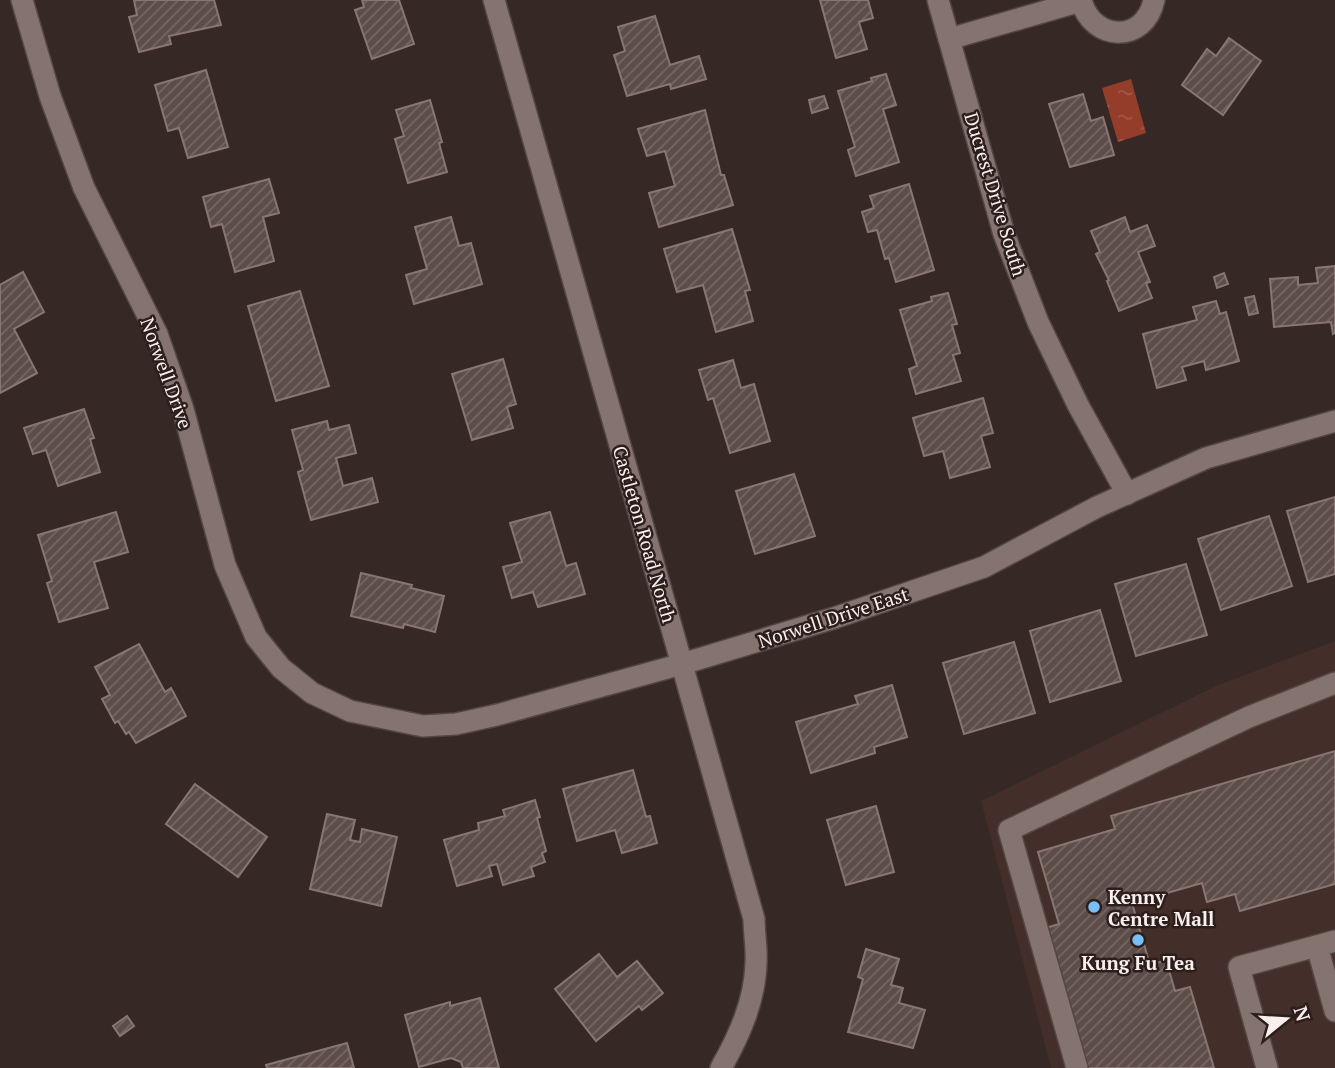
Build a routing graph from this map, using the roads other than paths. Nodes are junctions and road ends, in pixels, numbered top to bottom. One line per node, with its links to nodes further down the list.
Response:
1 (22, 0): 11 (street, Norwell Drive)
2 (494, 0): 9 (street, Castleton Road North)
3 (938, 0): 6 (street, Ducrest Drive South)
4 (1154, 0): 5 (street)
5 (1081, 1): 6 (street)
6 (949, 39): 8 (street, Ducrest Drive South)
7 (1335, 421): 8 (street, Norwell Drive East)
8 (1127, 494): 9 (street, Norwell Drive East)
9 (682, 664): 11 (street, Norwell Drive East); 14 (street, Castleton Road North)
10 (1335, 683): 15 (street)
11 (312, 693)
12 (1326, 943): 13 (street); 16 (street)
13 (1335, 1011)
14 (722, 1068)
15 (1077, 1068)
16 (1267, 1068)

